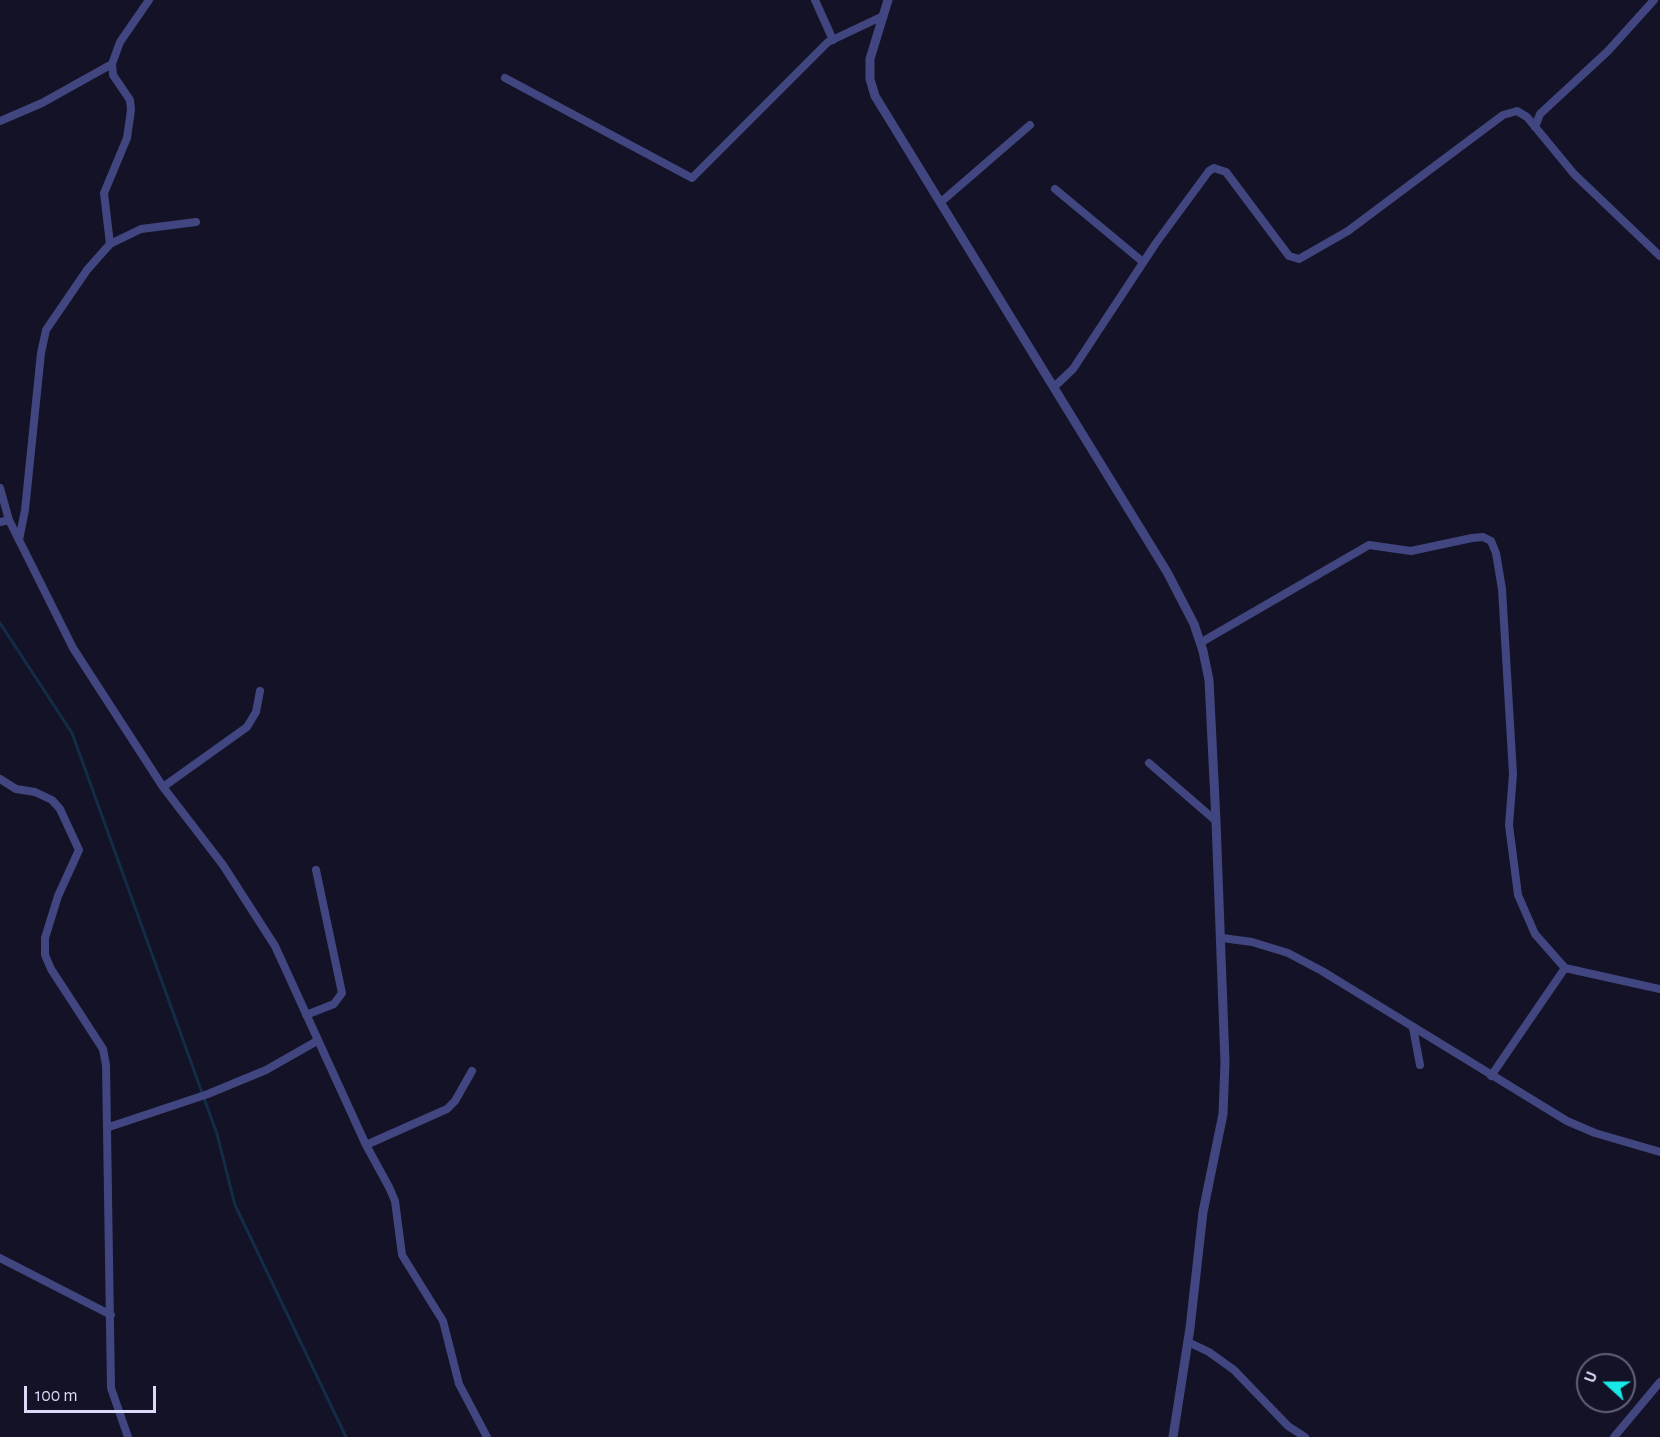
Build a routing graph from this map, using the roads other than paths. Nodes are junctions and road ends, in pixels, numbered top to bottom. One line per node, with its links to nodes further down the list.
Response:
1 (149, 0): 7 (street)
2 (815, 0): 6 (street)
3 (888, 0): 5 (street)
4 (1654, 0): 11 (street)
5 (883, 16): 6 (street); 13 (street)
6 (833, 40): 8 (street)
7 (112, 64): 9 (street); 15 (street)
8 (506, 78)
9 (0, 121)
10 (1030, 125): 13 (street)
11 (1535, 127): 16 (street); 17 (street)
12 (1054, 189): 17 (street)
13 (940, 202): 18 (street)
14 (196, 222): 15 (street)
15 (110, 244): 22 (street)
16 (1660, 256)
17 (1143, 262): 18 (street)
18 (1054, 387): 23 (street)
19 (0, 488): 20 (street)
20 (9, 520): 21 (street); 22 (street)
21 (0, 522)
22 (18, 541): 27 (street)
23 (1200, 643): 28 (street); 31 (street)
24 (260, 691): 27 (street)
25 (1149, 764): 28 (street)
26 (0, 779): 39 (street)
27 (163, 787): 33 (street)
28 (1216, 821): 30 (street)
29 (315, 870): 33 (street)
30 (1222, 938): 34 (street); 44 (street)
31 (1565, 968): 32 (street); 38 (street)
32 (1660, 989)
33 (306, 1015): 35 (street)
34 (1413, 1028): 36 (street); 38 (street)
35 (317, 1041): 39 (street); 40 (street)
36 (1420, 1065)
37 (472, 1071): 40 (street)
38 (1491, 1076): 41 (street)
39 (109, 1126): 43 (street)
40 (366, 1145): 47 (street)
41 (1660, 1152)
42 (0, 1258): 43 (street)
43 (111, 1315): 46 (street)
44 (1188, 1342): 48 (street); 49 (street)
45 (1660, 1382): 50 (street)
46 (128, 1437)
47 (487, 1437)
48 (1173, 1437)
49 (1305, 1437)
50 (1614, 1437)

